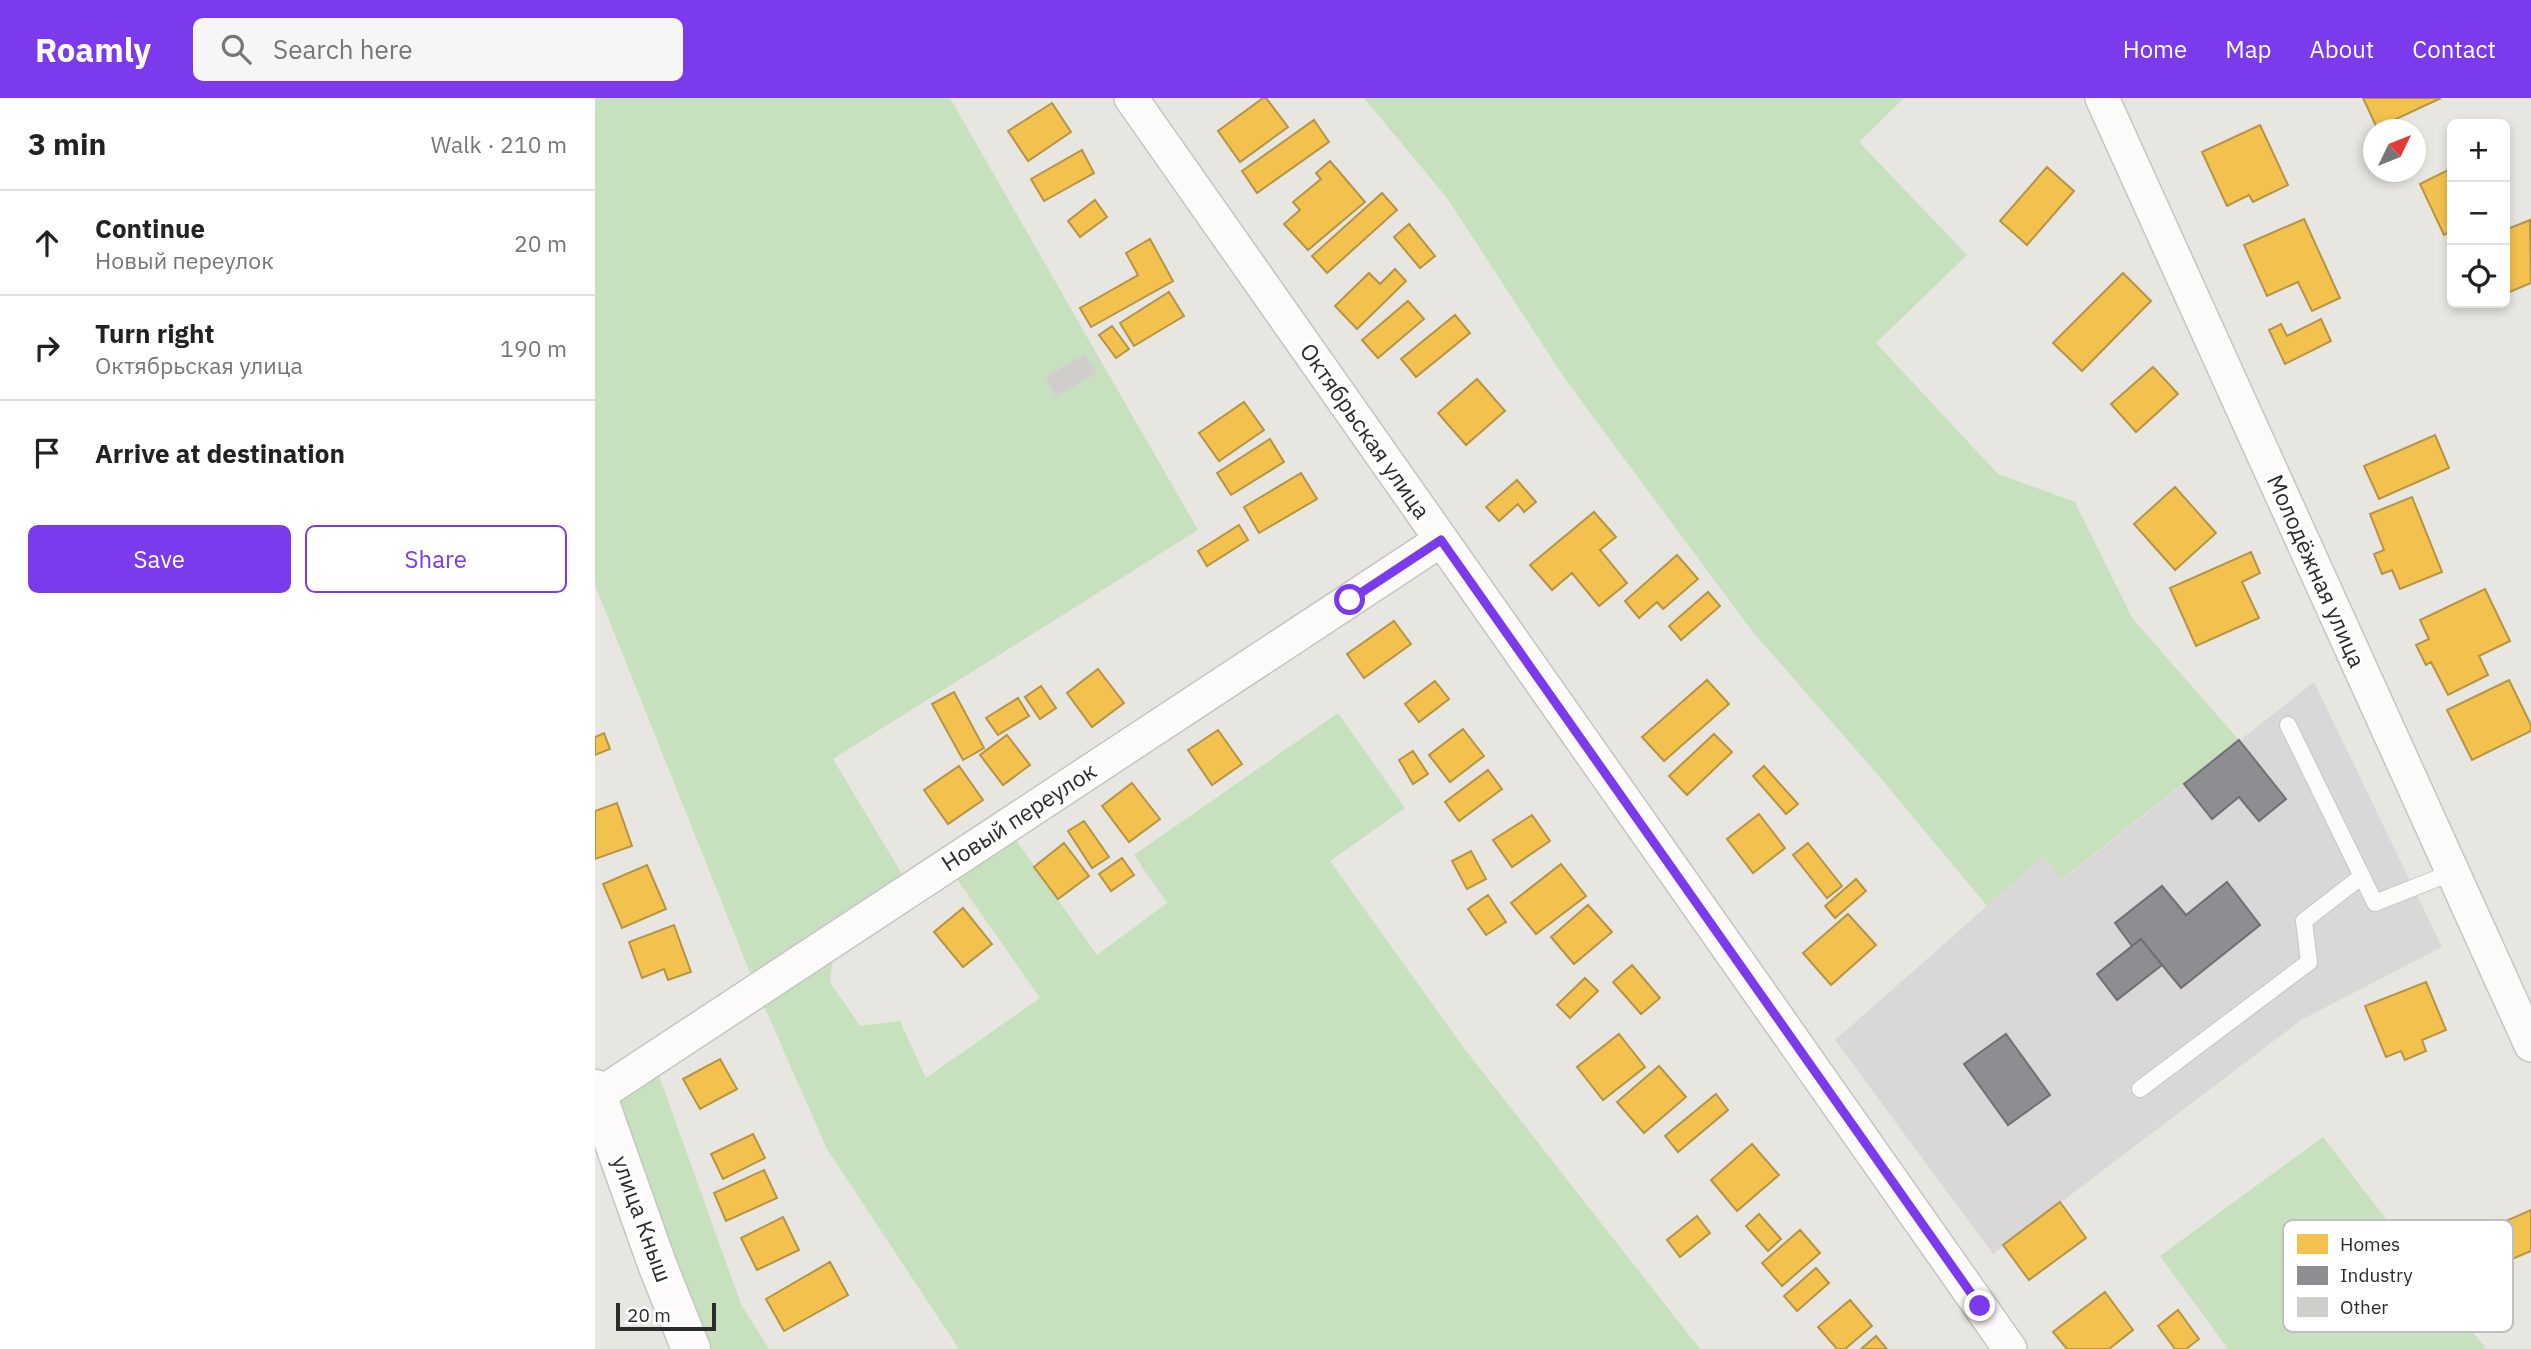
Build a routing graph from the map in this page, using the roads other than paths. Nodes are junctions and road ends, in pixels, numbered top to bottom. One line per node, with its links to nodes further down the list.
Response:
1 (1131, 98): 3 (street, Октябрьская улица)
2 (2102, 98): 5 (street, Молодёжная улица)
3 (1441, 540): 9 (street, Новый переулок); 11 (street, Октябрьская улица)
4 (2288, 725): 6 (lane)
5 (2453, 872): 6 (lane); 7 (street, Молодёжная улица)
6 (2362, 876): 8 (lane)
7 (2531, 1045)
8 (2140, 1089)
9 (596, 1092): 10 (street, улица Кныш)
10 (691, 1349)
11 (2010, 1349)

